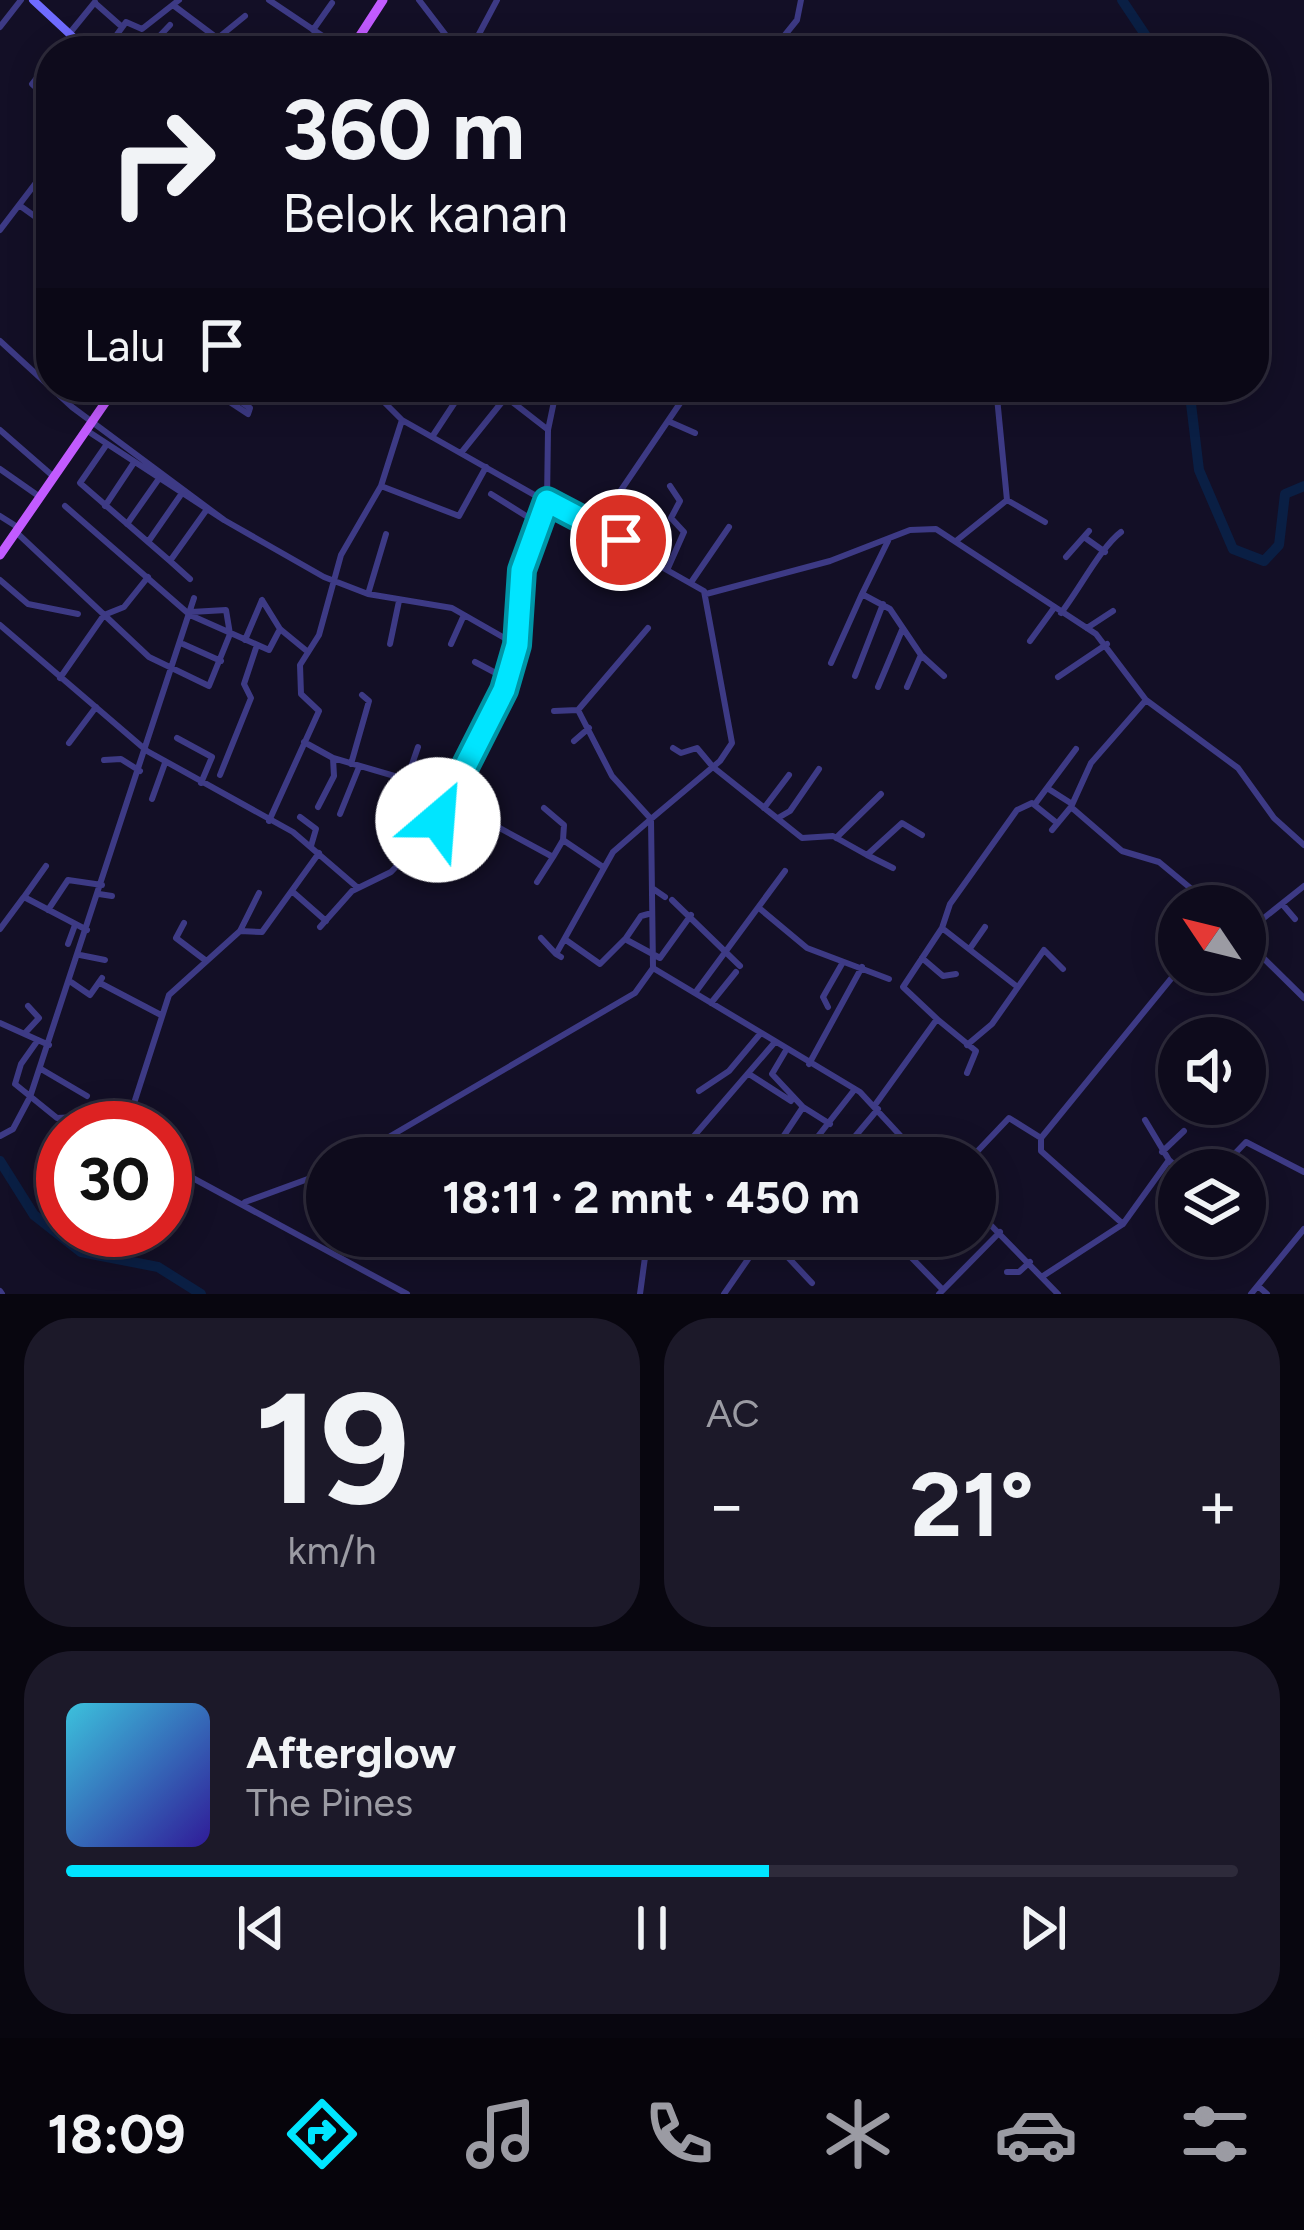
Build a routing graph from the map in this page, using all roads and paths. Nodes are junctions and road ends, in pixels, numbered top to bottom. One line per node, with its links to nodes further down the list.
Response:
1 (21, 0): 14 (street)
2 (33, 0): 16 (street)
3 (269, 0): 15 (street)
4 (383, 0): 22 (main road)
5 (418, 0): 23 (street)
6 (497, 0): 24 (street)
7 (801, 0): 25 (street)
8 (94, 1): 13 (street); 16 (street)
9 (176, 2): 13 (street); 19 (street)
10 (332, 3): 15 (street)
11 (245, 16): 20 (street)
12 (170, 25): 18 (street)
13 (122, 26): 17 (street)
14 (0, 27)
15 (314, 30): 21 (street)
16 (70, 36)
17 (115, 36)
18 (162, 36)
19 (215, 36)
20 (220, 36)
21 (324, 36)
22 (358, 36)
23 (446, 36)
24 (479, 36)
25 (784, 36)
26 (36, 183): 27 (street)
27 (19, 205): 28 (street); 29 (street)
28 (36, 217)
29 (0, 230)
30 (0, 340): 31 (street)
31 (36, 375)
32 (63, 402): 43 (street)
33 (105, 402): 43 (main road)
34 (384, 402): 41 (street)
35 (455, 402): 47 (street)
36 (502, 402): 49 (street)
37 (512, 402): 45 (street)
38 (554, 402): 45 (street)
39 (682, 402): 42 (street)
40 (997, 402): 60 (street)
41 (402, 420): 47 (street); 55 (street)
42 (670, 422): 46 (street); 70 (street)
43 (88, 426): 48 (street); 53 (main road); 66 (street)
44 (0, 430): 53 (street)
45 (548, 430): 61 (street)
46 (695, 433)
47 (433, 436): 49 (street)
48 (107, 444): 50 (street); 63 (street)
49 (461, 453): 51 (street)
50 (134, 463): 54 (street); 63 (street)
51 (486, 467): 55 (street); 61 (street)
52 (0, 469): 59 (street)
53 (54, 477): 59 (main road)
54 (158, 480): 58 (street); 68 (street)
55 (382, 486): 88 (street)
56 (670, 486): 84 (street)
57 (491, 494): 69 (street)
58 (181, 495): 64 (street); 77 (street)
59 (40, 497): 72 (main road)
60 (1007, 500): 67 (street); 76 (street)
61 (547, 501): 69 (street); 70 (street)
62 (65, 506): 85 (street)
63 (104, 506): 68 (street)
64 (205, 512): 66 (street); 82 (street)
65 (0, 516): 72 (street)
66 (224, 520): 88 (street)
67 (1045, 522)
68 (127, 524): 77 (street)
69 (539, 524): 117 (street)
70 (596, 527): 75 (street)
71 (729, 527): 89 (street)
72 (17, 530): 80 (main road); 101 (street)
73 (1120, 532): 79 (street)
74 (386, 534): 90 (street)
75 (615, 537): 83 (street); 84 (street)
76 (956, 541): 78 (street); 96 (street)
77 (148, 542): 82 (street)
78 (880, 543): 91 (street); 92 (street)
79 (1105, 552): 81 (street); 96 (street)
80 (0, 555)
81 (1066, 557)
82 (170, 561): 86 (street)
83 (596, 565)
84 (668, 568): 89 (street)
85 (148, 578): 98 (street); 101 (street)
86 (190, 579)
87 (0, 580): 99 (street)
88 (334, 580): 90 (street); 118 (street)
89 (692, 581): 92 (street)
90 (368, 593): 94 (street)
91 (862, 593): 95 (street); 122 (street)
92 (706, 594): 149 (street)
93 (194, 598): 98 (street)
94 (399, 601): 100 (street); 113 (street)
95 (883, 604): 107 (street); 124 (street)
96 (1058, 610): 102 (street); 105 (street)
97 (1113, 611): 105 (street)
98 (191, 613): 109 (street); 109 (street); 112 (street)
99 (78, 614)
100 (465, 614): 114 (street); 117 (street)
101 (104, 615): 123 (street); 127 (street)
102 (1043, 623): 108 (street); 111 (street)
103 (0, 625): 127 (street)
104 (647, 628): 134 (street)
105 (1087, 628): 115 (street)
106 (280, 629): 110 (street); 116 (street); 118 (street)
107 (902, 630): 119 (street); 129 (street)
108 (1048, 632)
109 (230, 634): 110 (street); 120 (street)
110 (245, 640): 116 (street)
111 (1030, 641)
112 (183, 644): 120 (street); 123 (street)
113 (390, 644)
114 (451, 644)
115 (1108, 644): 126 (street); 132 (street)
116 (257, 645): 153 (street)
117 (517, 645): 128 (street)
118 (308, 652): 138 (street)
119 (920, 655): 125 (street); 130 (street)
120 (221, 661): 123 (street)
121 (475, 662): 128 (street)
122 (831, 663)
123 (173, 671): 144 (street)
124 (854, 676)
125 (944, 676)
126 (1058, 677)
127 (60, 678): 133 (street)
128 (507, 679): 159 (street)
129 (878, 687)
130 (907, 687)
131 (362, 695): 148 (street)
132 (1146, 700): 160 (street); 174 (street)
133 (97, 706): 140 (street); 144 (street)
134 (578, 710): 135 (street); 136 (street)
135 (554, 711)
136 (589, 728): 139 (street); 168 (street)
137 (177, 738): 155 (street)
138 (304, 741): 145 (street); 169 (street)
139 (574, 741)
140 (69, 742)
141 (418, 747): 154 (street)
142 (673, 748): 149 (street)
143 (1076, 749): 156 (street)
144 (147, 751): 147 (street); 151 (street)
145 (334, 758): 148 (street); 162 (street)
146 (104, 760): 151 (street)
147 (165, 763): 155 (street); 158 (street)
148 (355, 765): 154 (street); 165 (street)
149 (713, 767): 164 (street); 168 (street)
150 (819, 769): 167 (street)
151 (140, 771): 189 (street)
152 (789, 775): 164 (street)
153 (220, 776)
154 (407, 778): 159 (street)
155 (200, 783): 169 (street)
156 (1047, 788): 160 (street); 161 (street)
157 (880, 794): 171 (street)
158 (152, 799)
159 (450, 801): 172 (street); 179 (street)
160 (1070, 804): 161 (street); 185 (street)
161 (1035, 805): 204 (street)
162 (318, 807)
163 (544, 808): 173 (street)
164 (764, 808): 167 (street)
165 (340, 814)
166 (300, 817): 175 (street)
167 (778, 818): 171 (street)
168 (651, 819): 181 (street); 187 (street)
169 (269, 821): 175 (street)
170 (922, 835): 178 (street)
171 (836, 838): 178 (street)
172 (424, 839): 176 (street); 188 (street)
173 (563, 840): 179 (street); 181 (street)
174 (1304, 845)
175 (311, 846): 177 (street)
176 (464, 848)
177 (319, 853): 188 (street); 190 (street)
178 (867, 855): 182 (street)
179 (553, 857): 184 (street)
180 (46, 866): 193 (street)
181 (603, 867): 210 (street)
182 (892, 868)
183 (785, 871): 195 (street)
184 (538, 882)
185 (1187, 885)
186 (1304, 886): 194 (street)
187 (652, 888): 197 (street); 198 (street)
188 (359, 889): 190 (street)
189 (100, 890): 192 (street); 196 (street); 206 (street)
190 (292, 891): 207 (street)
191 (259, 893): 207 (street)
192 (112, 896)
193 (24, 897): 196 (street); 205 (street)
194 (1283, 905): 199 (street); 200 (street)
195 (759, 908): 213 (street); 220 (street)
196 (48, 910): 202 (street)
197 (652, 913): 209 (street); 215 (street)
198 (691, 915): 213 (street); 215 (street)
199 (1266, 919)
200 (1295, 919)
201 (184, 923): 219 (street)
202 (75, 926): 206 (street); 211 (street)
203 (985, 927): 212 (street)
204 (942, 928): 212 (street); 216 (street)
205 (0, 929)
206 (87, 930): 214 (street)
207 (241, 931): 219 (street)
208 (541, 938): 210 (street)
209 (625, 939): 210 (street); 215 (street)
210 (566, 940)
211 (68, 944)
212 (971, 947): 227 (street)
213 (727, 951): 228 (street); 231 (street)
214 (79, 955): 218 (street); 226 (street)
215 (651, 956): 222 (street)
216 (922, 958): 224 (street); 235 (street)
217 (1266, 958): 230 (street)
218 (105, 960)
219 (206, 961): 234 (street)
220 (843, 962): 221 (street); 233 (street)
221 (862, 966): 225 (street); 244 (street)
222 (652, 968): 228 (street); 260 (street)
223 (1063, 969): 227 (street)
224 (956, 974)
225 (890, 979)
226 (70, 982): 234 (street); 241 (street)
227 (1015, 985): 242 (street)
228 (695, 993): 231 (street)
229 (1159, 993): 267 (street)
230 (1304, 998)
231 (711, 1003): 238 (street)
232 (28, 1006): 237 (street)
233 (828, 1007)
234 (161, 1015): 252 (street)
235 (937, 1019): 242 (street); 254 (street)
236 (0, 1023): 237 (street)
237 (26, 1032): 239 (street)
238 (760, 1034): 240 (street); 249 (street)
239 (38, 1040): 241 (street); 251 (street)
240 (775, 1042): 243 (street); 247 (street)
241 (49, 1045): 245 (street)
242 (967, 1045): 246 (street)
243 (786, 1050): 244 (street); 255 (street)
244 (809, 1064): 248 (street)
245 (40, 1069): 250 (street); 251 (street)
246 (967, 1073)
247 (749, 1074): 255 (street); 261 (street)
248 (855, 1089): 254 (street); 257 (street)
249 (699, 1091)
250 (87, 1096)
251 (30, 1097): 253 (street); 259 (street)
252 (134, 1101)
253 (36, 1102)
254 (876, 1107): 264 (street); 265 (street)
255 (803, 1108): 257 (street); 262 (street)
256 (1145, 1120): 268 (street)
257 (830, 1124): 263 (street)
258 (1184, 1131): 269 (street)
259 (0, 1136)
260 (389, 1137)
261 (697, 1137)
262 (786, 1137)
263 (819, 1137)
264 (853, 1137)
265 (902, 1137)
266 (991, 1137): 267 (street)
267 (1041, 1138): 276 (street)
268 (1160, 1149)
269 (1165, 1149)
270 (1266, 1152): 271 (street)
271 (1304, 1172)
272 (1158, 1175): 276 (street)
273 (192, 1176): 275 (street)
274 (306, 1180): 275 (street)
275 (245, 1202): 290 (street)
276 (1123, 1224): 286 (street)
277 (996, 1228): 279 (street)
278 (1304, 1229): 288 (street)
279 (1000, 1232): 284 (street); 289 (street)
280 (645, 1257): 291 (street)
281 (751, 1257): 292 (street)
282 (787, 1257): 287 (street)
283 (910, 1257): 289 (street)
284 (1030, 1262): 285 (street); 286 (street)
285 (1007, 1272)
286 (1043, 1276): 293 (street)
287 (812, 1283)
288 (1258, 1286): 294 (street); 295 (street)
289 (941, 1292)
290 (407, 1294)
291 (640, 1294)
292 (724, 1294)
293 (1058, 1294)
294 (1251, 1294)
295 (1268, 1294)

